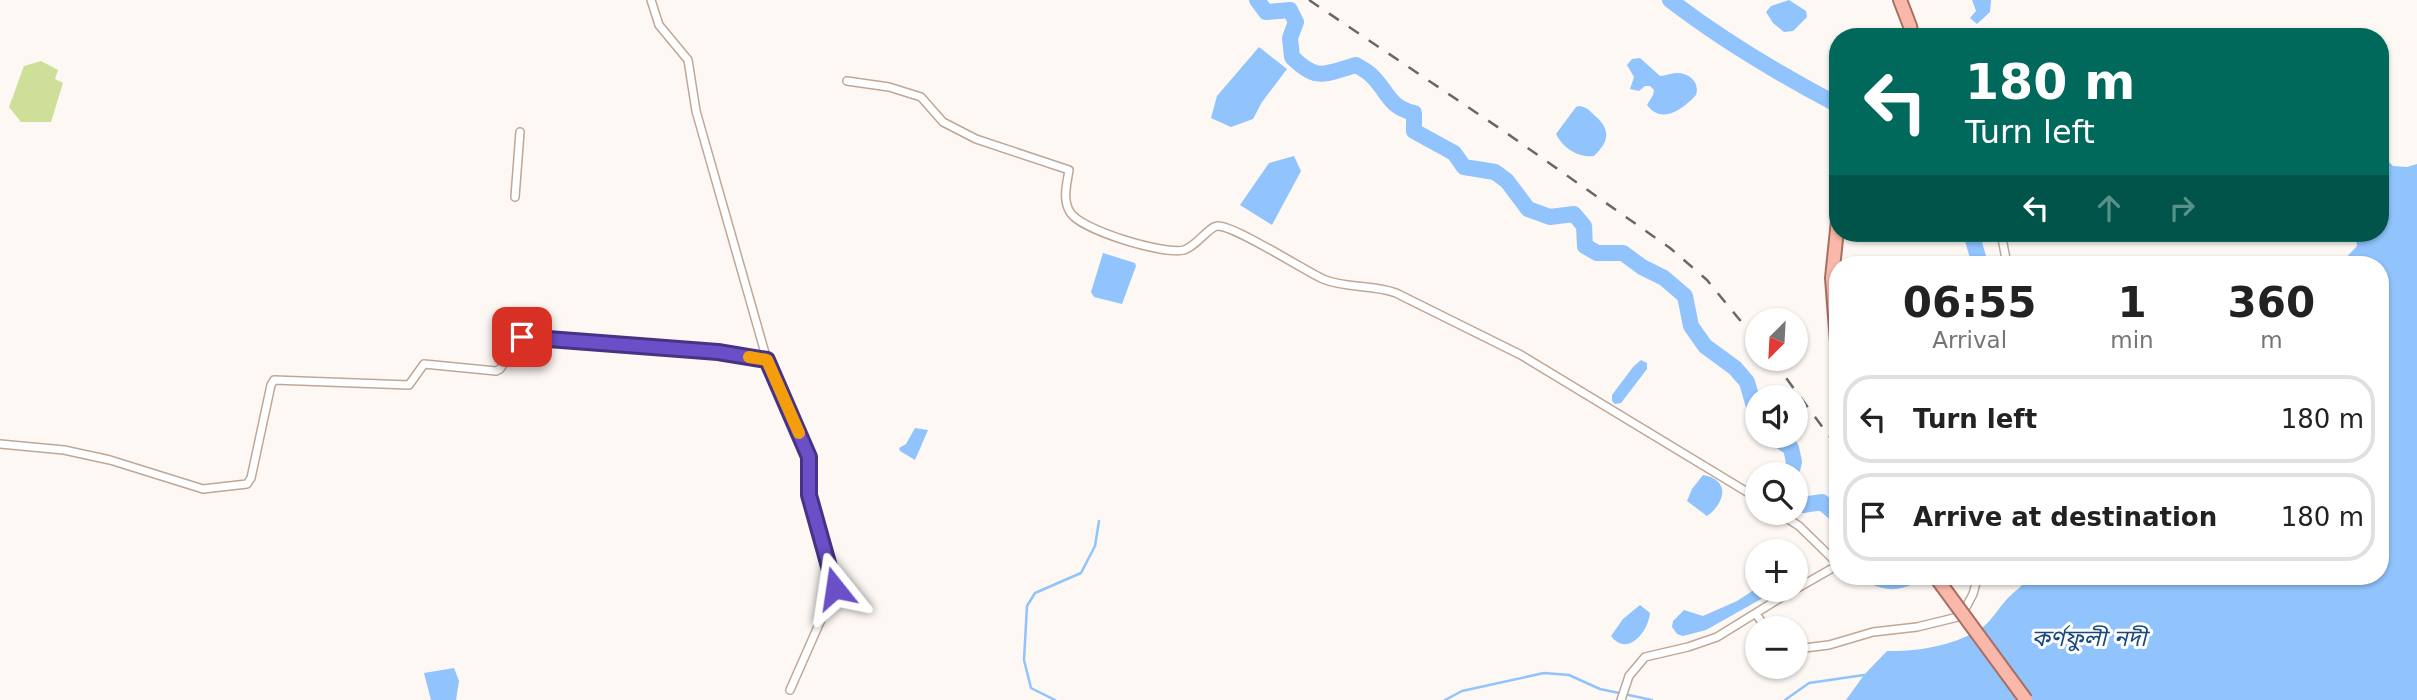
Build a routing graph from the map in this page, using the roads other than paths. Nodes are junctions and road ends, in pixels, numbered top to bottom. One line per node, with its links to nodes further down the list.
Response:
1 (651, 0): 7 (street)
2 (1900, 0): 3 (highway)
3 (1909, 28)
4 (847, 82): 9 (street)
5 (520, 132): 6 (street)
6 (515, 197)
7 (767, 360): 8 (street); 19 (street)
8 (0, 444)
9 (1745, 491)
10 (1797, 525): 11 (street)
11 (1829, 555)
12 (1829, 569): 13 (street)
13 (1808, 581)
14 (1942, 585): 21 (highway, bridge)
15 (1976, 585): 18 (street)
16 (1774, 602): 17 (street)
17 (1756, 614): 20 (street)
18 (1808, 648)
19 (790, 690)
20 (1621, 700)
21 (2026, 700)

